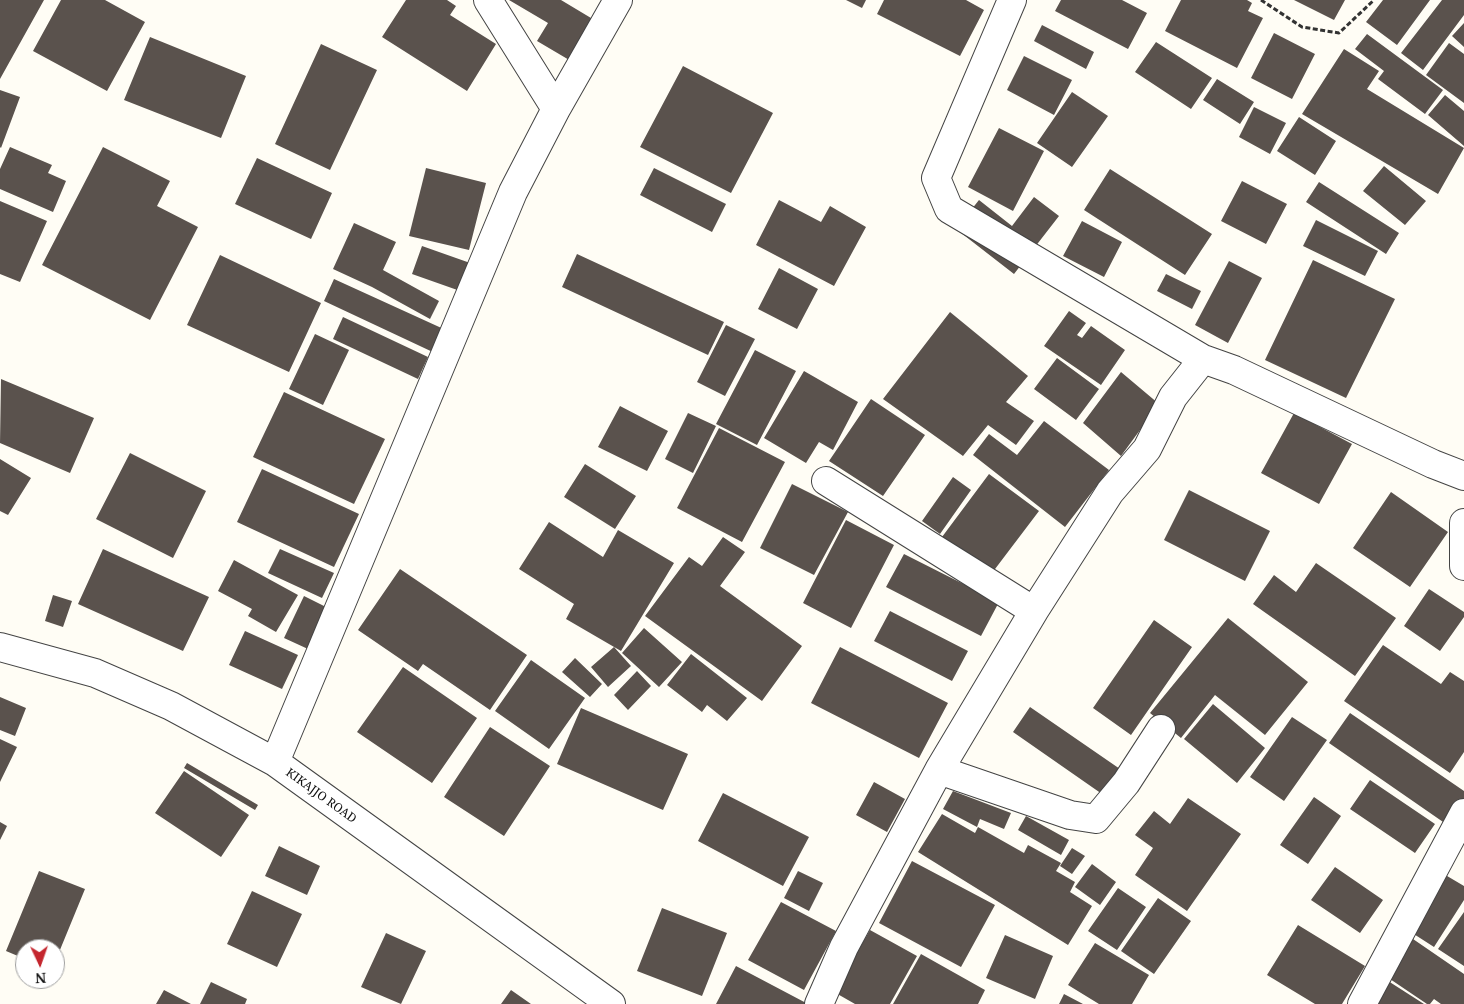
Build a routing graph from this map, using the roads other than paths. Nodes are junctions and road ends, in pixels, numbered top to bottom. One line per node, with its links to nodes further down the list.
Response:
1 (488, 0): 4 (street)
2 (618, 0): 4 (street)
3 (1012, 0): 5 (street)
4 (556, 110): 13 (street)
5 (1203, 359): 6 (street); 10 (street)
6 (1464, 476)
7 (826, 481): 10 (street)
8 (1464, 523): 9 (street)
9 (1464, 566)
10 (1034, 612): 14 (street)
11 (0, 647): 13 (street, KIKAJJO ROAD)
12 (1161, 729): 14 (street)
13 (275, 762): 16 (street, KIKAJJO ROAD)
14 (939, 770): 17 (street)
15 (1464, 813): 18 (street)
16 (611, 1004)
17 (819, 1004)
18 (1362, 1004)

